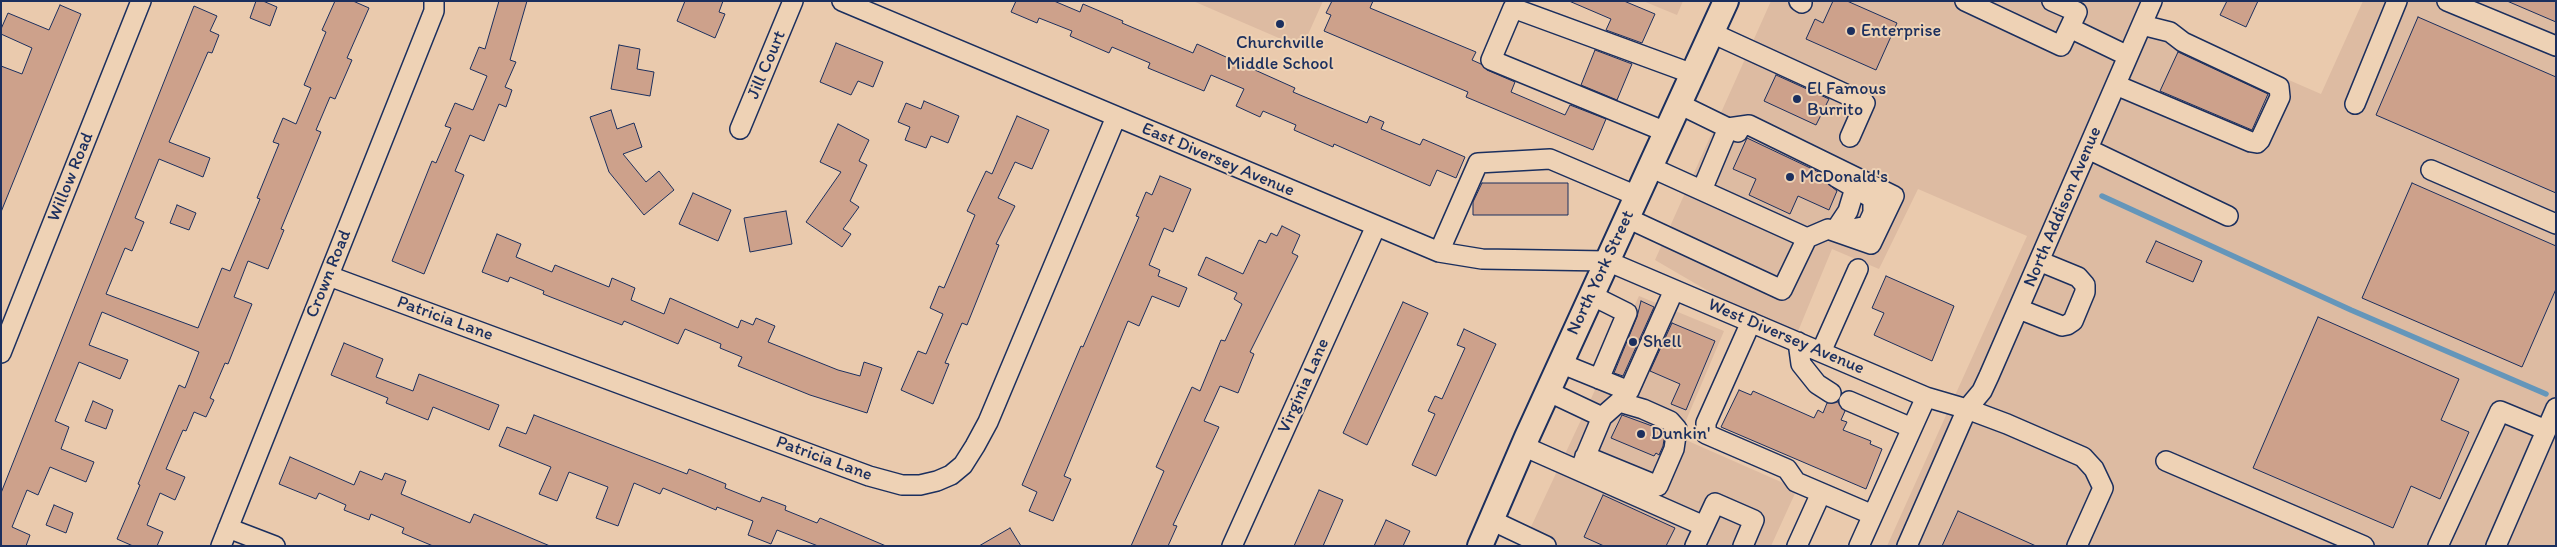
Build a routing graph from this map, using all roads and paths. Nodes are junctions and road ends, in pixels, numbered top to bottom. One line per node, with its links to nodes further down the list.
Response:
1 (140, 1): 47 (street, Willow Road)
2 (434, 1): 40 (street, Crown Road)
3 (793, 1): 22 (street, Jill Court)
4 (842, 1): 20 (street, East Diversey Avenue)
5 (1726, 1): 13 (main road, North York Street)
6 (1965, 1): 12 (street)
7 (2052, 1): 12 (street)
8 (2152, 1): 11 (street, North Addison Avenue)
9 (2397, 1): 19 (street)
10 (2447, 1): 14 (street)
11 (2142, 25): 15 (street, North Addison Avenue); 17 (street)
12 (2070, 28): 15 (street)
13 (1712, 33): 16 (main road, North York Street); 24 (street)
14 (2556, 46)
15 (2128, 56): 17 (street, North Addison Avenue)
16 (1693, 74): 18 (main road, North York Street); 23 (street)
17 (2116, 85): 25 (street, North Addison Avenue)
18 (1679, 104): 21 (street); 23 (main road, North York Street)
19 (2355, 104)
20 (1116, 117): 33 (street, East Diversey Avenue); 40 (street, Patricia Lane)
21 (1728, 128): 28 (street); 34 (street); 34 (street)
22 (740, 129)
23 (1666, 132): 26 (main road, North York Street)
24 (1850, 137)
25 (2088, 149): 30 (street); 38 (street, North Addison Avenue)
26 (1650, 167): 28 (street); 29 (main road, North York Street)
27 (2431, 170): 32 (street)
28 (1702, 190): 35 (street)
29 (1637, 196): 31 (main road, North York Street); 36 (street)
30 (2228, 216)
31 (1627, 218): 35 (street); 37 (main road, North York Street)
32 (2556, 224)
33 (1376, 226): 36 (street, East Diversey Avenue); 69 (street, Virginia Lane)
34 (1833, 228): 35 (street)
35 (1807, 238)
36 (1439, 252): 37 (street, East Diversey Avenue)
37 (1606, 261): 41 (street, West Diversey Avenue); 42 (main road, North York Street)
38 (2039, 261): 43 (street, North Addison Avenue); 43 (street)
39 (1858, 268): 46 (street)
40 (329, 276): 66 (street, Crown Road)
41 (1674, 290): 44 (street, West Diversey Avenue); 49 (street)
42 (1591, 295): 48 (main road, North York Street); 49 (street)
43 (2019, 309): 55 (street, North Addison Avenue)
44 (1751, 322): 45 (street, West Diversey Avenue); 62 (street)
45 (1798, 342): 46 (street, West Diversey Avenue); 51 (street)
46 (1821, 352): 52 (street, West Diversey Avenue)
47 (1, 353)
48 (1560, 363): 49 (street); 50 (main road, North York Street)
49 (1599, 379)
50 (1547, 391): 56 (street); 59 (main road, North York Street)
51 (1831, 393)
52 (1926, 397): 55 (street, West Diversey Avenue); 57 (street)
53 (1849, 401): 57 (street)
54 (2556, 408): 58 (street)
55 (1967, 409): 76 (street, North Addison Avenue); 77 (street, West Diversey Avenue)
56 (1602, 418): 61 (street); 61 (street)
57 (1912, 428): 63 (street)
58 (2546, 430): 79 (street); 80 (street)
59 (1523, 446): 61 (street); 64 (main road, North York Street)
60 (2166, 461): 78 (street)
61 (1582, 463): 65 (street)
62 (1822, 493): 63 (street); 74 (street)
63 (1873, 515): 75 (street)
64 (1491, 520): 70 (main road, North York Street); 71 (street)
65 (1704, 526): 72 (street); 73 (street)
66 (228, 528): 67 (street, Crown Road); 68 (street)
67 (221, 546)
68 (275, 546)
69 (1232, 546)
70 (1480, 546)
71 (1546, 546)
72 (1695, 546)
73 (1743, 546)
74 (1797, 546)
75 (1859, 546)
76 (1907, 546)
77 (2077, 546)
78 (2364, 546)
79 (2438, 546)
80 (2496, 546)

